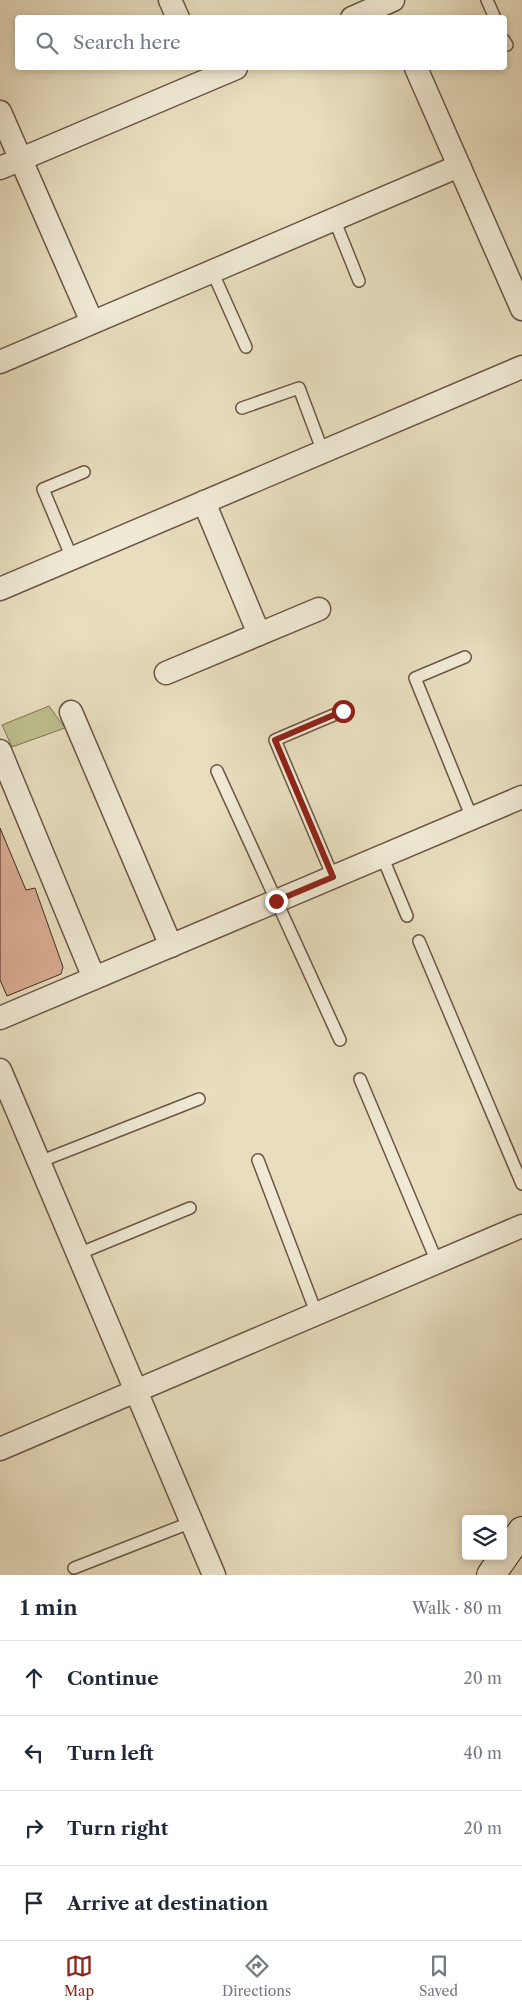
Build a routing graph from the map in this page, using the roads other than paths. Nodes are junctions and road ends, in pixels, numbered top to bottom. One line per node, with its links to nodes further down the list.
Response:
1 (170, 0): 4 (street)
2 (487, 0): 6 (lane)
3 (391, 5): 5 (street)
4 (177, 15)
5 (361, 15)
6 (494, 15)
7 (225, 70): 9 (street)
8 (417, 70): 12 (street)
9 (202, 74): 11 (street)
10 (0, 112): 11 (street)
11 (20, 159): 13 (street); 18 (street)
12 (459, 166): 14 (street); 17 (street)
13 (0, 168)
14 (334, 219): 15 (street); 16 (lane)
15 (212, 271): 18 (street); 19 (lane)
16 (359, 281)
17 (522, 309)
18 (92, 322): 20 (street)
19 (246, 347)
20 (0, 362)
21 (522, 367): 23 (street)
22 (242, 408): 23 (lane)
23 (323, 452): 25 (street)
24 (84, 472): 26 (lane)
25 (204, 502): 26 (street); 29 (street)
26 (72, 558): 27 (street)
27 (0, 589)
28 (319, 609): 29 (street)
29 (259, 634): 31 (street)
30 (465, 657): 37 (lane)
31 (166, 673)
32 (343, 711): 39 (lane)
33 (71, 712): 43 (street)
34 (0, 751): 44 (street)
35 (217, 770): 40 (lane)
36 (522, 797): 37 (street)
37 (472, 818): 38 (street)
38 (382, 856): 39 (street); 41 (lane)
39 (333, 877): 40 (street)
40 (276, 901): 43 (street); 46 (lane)
41 (407, 916)
42 (419, 941): 52 (lane)
43 (171, 946): 44 (street)
44 (94, 978): 45 (street)
45 (0, 1018)
46 (340, 1040)
47 (0, 1070): 51 (street)
48 (360, 1079): 56 (lane)
49 (199, 1099): 51 (lane)
50 (258, 1160): 57 (lane)
51 (39, 1162): 55 (street)
52 (522, 1184)
53 (190, 1208): 55 (lane)
54 (522, 1226): 56 (street)
55 (78, 1254): 58 (street)
56 (437, 1262): 57 (street)
57 (317, 1315): 58 (street)
58 (136, 1391): 59 (street); 60 (street)
59 (0, 1449)
60 (192, 1522): 62 (lane); 63 (street)
61 (522, 1531): 64 (street)
62 (74, 1568)
63 (214, 1575)
64 (491, 1575)

